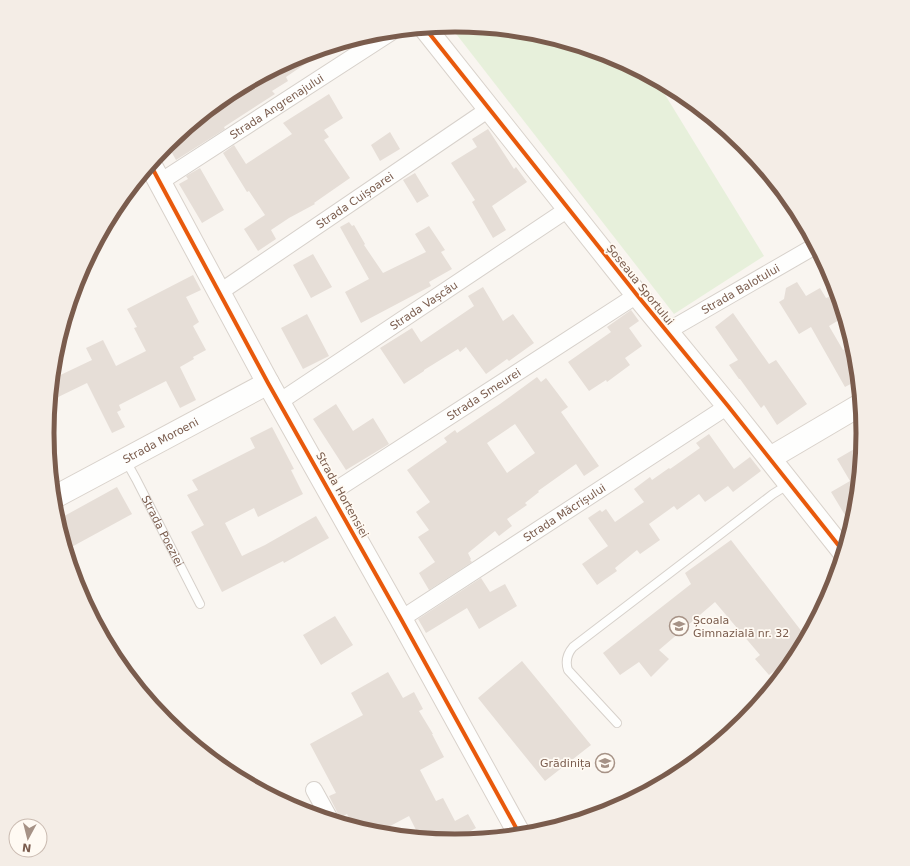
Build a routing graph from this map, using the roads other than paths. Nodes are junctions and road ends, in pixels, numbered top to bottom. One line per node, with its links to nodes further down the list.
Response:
1 (428, 33): 3 (street, Șoseaua Sportului)
2 (378, 40): 4 (street, Strada Angrenajului)
3 (489, 109): 5 (street, Șoseaua Sportului); 7 (street, Strada Cuișoarei)
4 (155, 173): 7 (street, Strada Hortensiei)
5 (568, 209): 8 (street, Șoseaua Sportului); 11 (street, Strada Vașcău)
6 (811, 248): 9 (street, Strada Balotului)
7 (220, 292): 10 (street, Strada Hortensiei)
8 (637, 295): 9 (street, Șoseaua Sportului); 17 (street, Strada Smeurei)
9 (666, 332): 12 (street, Șoseaua Sportului)
10 (268, 383): 11 (street, Strada Hortensiei); 15 (street, Strada Moroeni)
11 (279, 402): 17 (street, Strada Hortensiei)
12 (728, 406): 14 (street, Șoseaua Sportului); 21 (street, Strada Măcrișului)
13 (855, 407): 14 (street)
14 (770, 458): 16 (street, Șoseaua Sportului)
15 (125, 459): 18 (street, Strada Moroeni); 20 (lane, Strada Poeziei)
16 (790, 483): 19 (street, Șoseaua Sportului); 22 (lane)
17 (331, 493): 21 (street, Strada Hortensiei)
18 (59, 494)
19 (840, 545)
20 (200, 604)
21 (401, 619): 25 (street, Strada Hortensiei)
22 (616, 723)
23 (314, 790): 24 (street)
24 (327, 813)
25 (517, 829)

